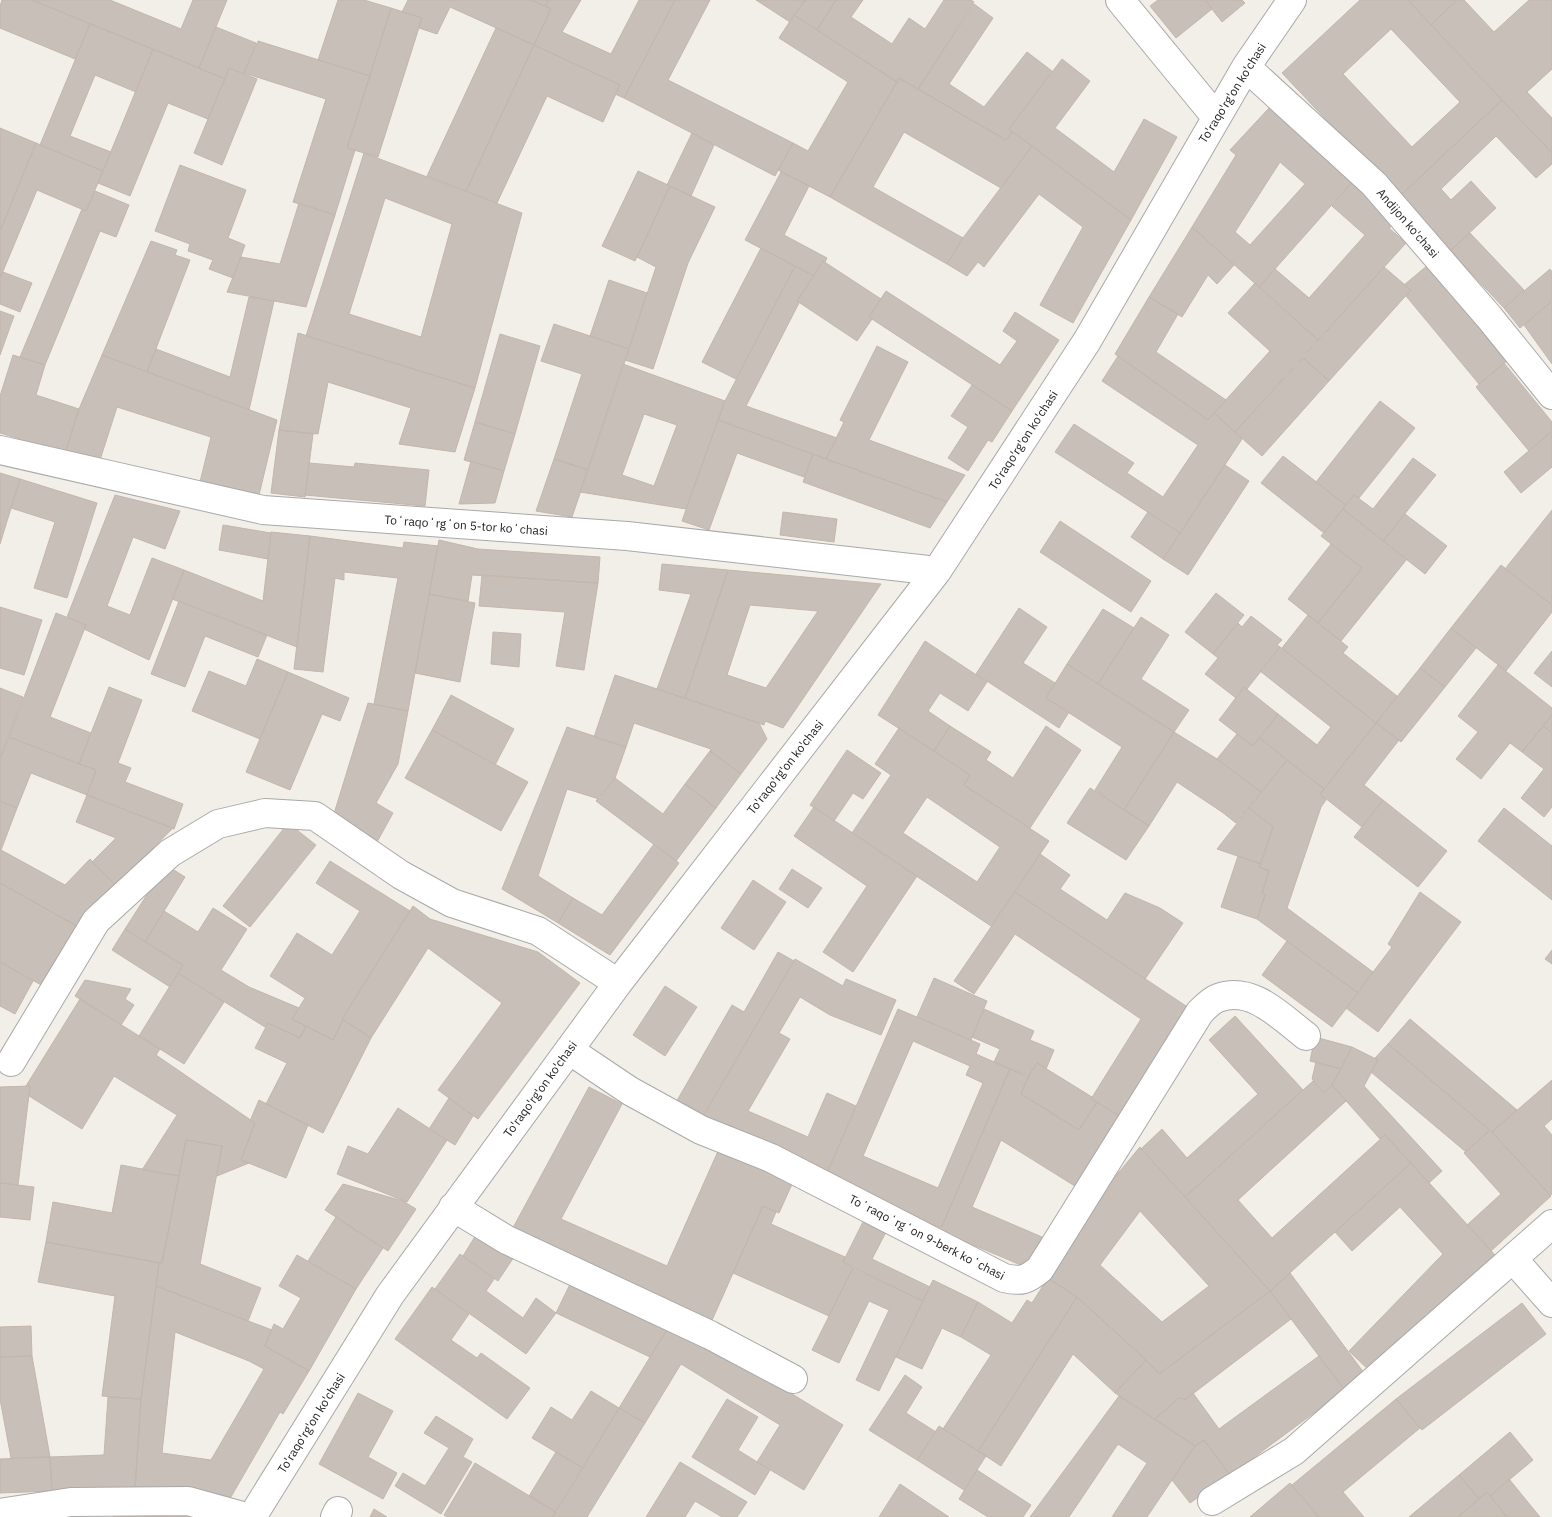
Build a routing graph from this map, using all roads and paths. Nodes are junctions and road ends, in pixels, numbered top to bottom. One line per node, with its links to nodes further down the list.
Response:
1 (1120, 0): 4 (street)
2 (1292, 0): 3 (street, To'raqo'rg'on ko'chasi)
3 (1246, 67): 4 (street, To'raqo'rg'on ko'chasi); 5 (street, Andijon ko'chasi)
4 (1216, 117): 7 (street, To'raqo'rg'on ko'chasi)
5 (1552, 395)
6 (0, 450): 7 (street, Toʻraqoʻrgʻon 5-tor koʻchasi)
7 (937, 571): 8 (street, To'raqo'rg'on ko'chasi)
8 (618, 983): 10 (street, To'raqo'rg'on ko'chasi); 11 (street)
9 (1306, 1036): 10 (street, Toʻraqoʻrgʻon 9-berk koʻchasi)
10 (568, 1050): 12 (street, To'raqo'rg'on ko'chasi)
11 (12, 1062)
12 (453, 1207): 16 (street); 20 (street, To'raqo'rg'on ko'chasi)
13 (1552, 1224): 14 (street)
14 (1513, 1259): 15 (street); 17 (street)
15 (1552, 1303)
16 (792, 1379)
17 (1212, 1501)
18 (0, 1513): 19 (street)
19 (246, 1517)
20 (252, 1517)

